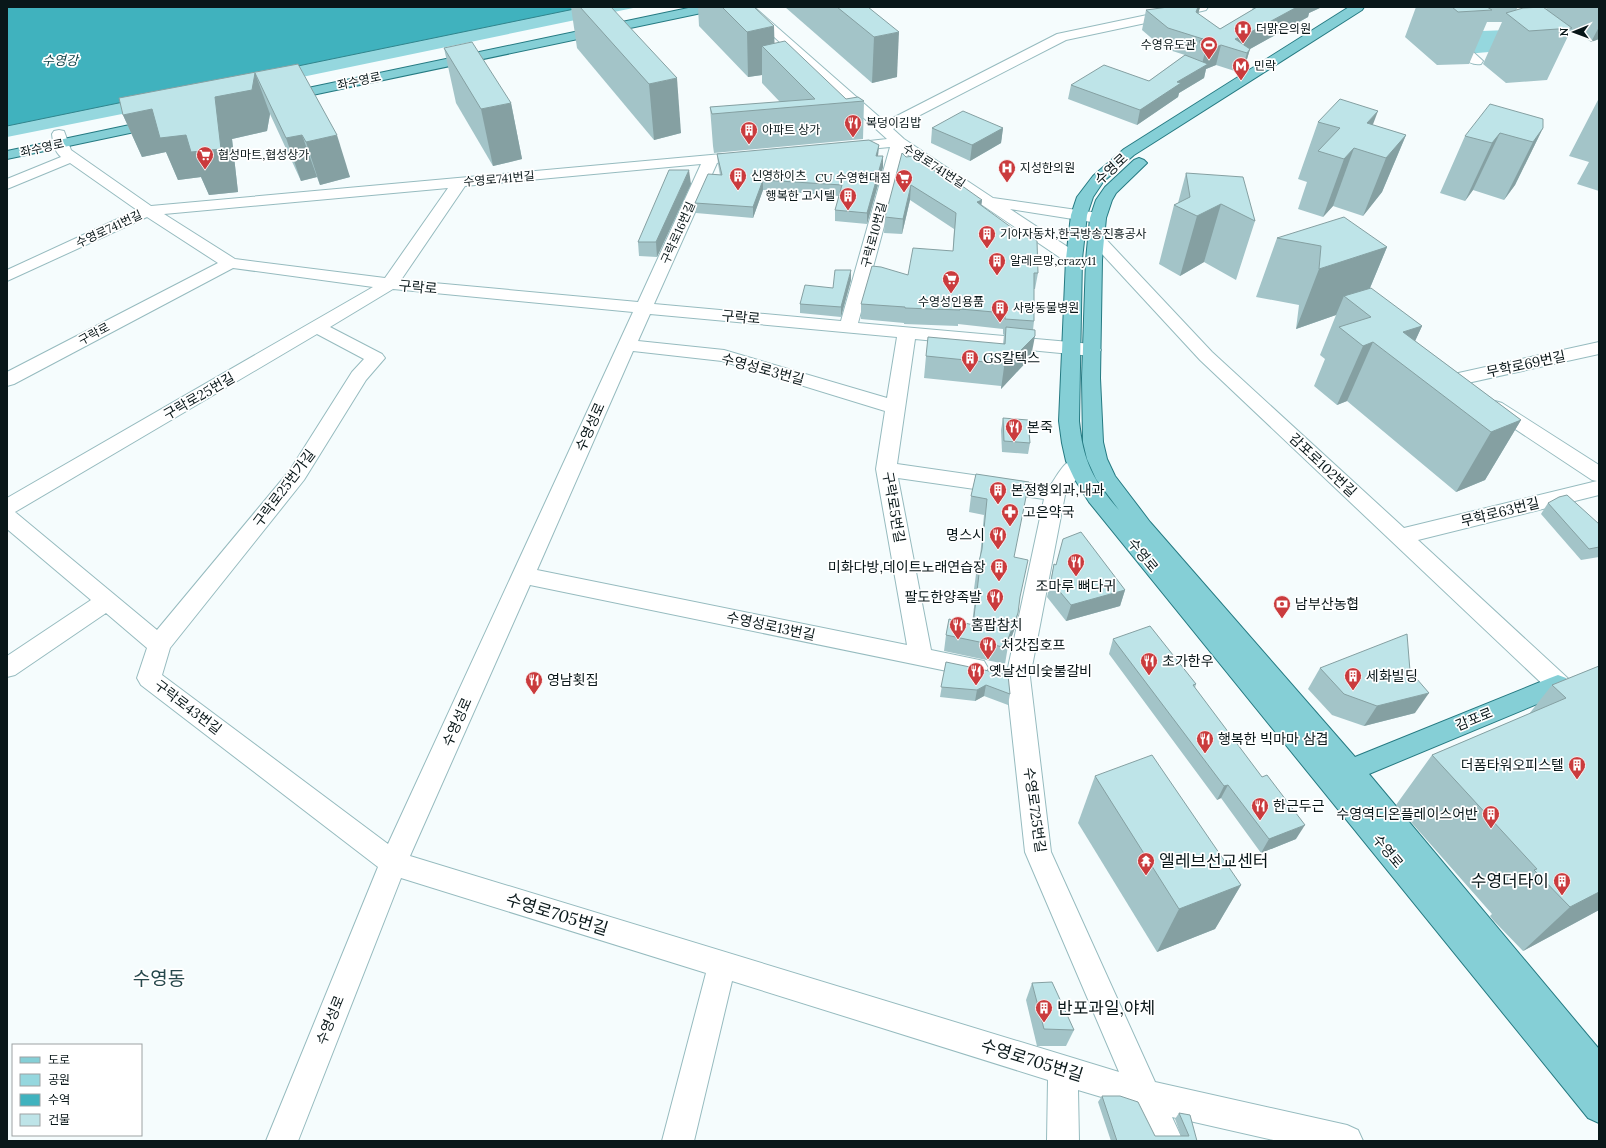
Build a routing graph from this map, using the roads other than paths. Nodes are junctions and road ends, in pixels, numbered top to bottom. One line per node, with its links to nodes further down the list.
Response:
1 (669, 7): 2 (main road, 좌수영로)
2 (711, 7)
3 (747, 7): 8 (street)
4 (1202, 7): 8 (street)
5 (1364, 9): 21 (main road, 수영로)
6 (1453, 37): 7 (street)
7 (1476, 61)
8 (884, 128): 10 (street)
9 (60, 139): 9 (main road, 좌수영로); 11 (main road, 좌수영로); 13 (main road, 좌수영로); 14 (street)
10 (899, 142): 12 (street, 수영로741번길); 19 (street, 수영로741번길); 29 (street, 구락로10번길)
11 (7, 145)
12 (836, 148)
13 (7, 155)
14 (73, 157): 18 (street); 20 (street)
15 (734, 157): 16 (street, 수영로741번길)
16 (711, 159): 17 (street, 수영로741번길); 27 (street, 구락로16번길)
17 (460, 182): 20 (street, 수영로741번길); 26 (street, 구락로)
18 (7, 184)
19 (988, 201): 21 (street, 수영로741번길); 23 (street, 수영로741번길)
20 (148, 211): 24 (street); 25 (street, 수영로741번길)
21 (1088, 217): 22 (main road, 수영로); 23 (main road, 수영로)
22 (1096, 238): 33 (main road, 수영로); 43 (street, 감포로102번길)
23 (1074, 258): 33 (main road, 수영로)
24 (230, 263): 26 (street, 구락로); 34 (street, 구락로)
25 (7, 276)
26 (390, 284): 27 (street, 구락로); 28 (street, 구락로25번길)
27 (644, 308): 29 (street, 구락로); 31 (street, 수영성로)
28 (317, 327): 41 (street, 구락로25번길); 46 (street, 구락로25번가길)
29 (848, 327): 30 (street, 구락로)
30 (907, 332): 33 (street, 구락로); 35 (street, 구락로5번길)
31 (627, 345): 35 (street, 수영성로3번길); 44 (street, 수영성로)
32 (1599, 348): 38 (street, 무학로69번길)
33 (1082, 349): 36 (main road, 수영로); 53 (main road, 수영로)
34 (7, 380)
35 (895, 407): 37 (street, 구락로5번길)
36 (1077, 464): 40 (street, 수영로725번길); 59 (main road, 수영로)
37 (886, 469): 40 (street); 47 (street, 구락로5번길)
38 (1599, 475)
39 (1599, 488): 43 (street, 무학로63번길)
40 (1055, 494): 49 (street, 수영로725번길)
41 (7, 507)
42 (7, 517): 45 (street)
43 (1400, 537): 51 (street, 감포로102번길)
44 (523, 575): 47 (street, 수영성로13번길); 54 (street, 수영성로)
45 (107, 601): 46 (street); 48 (street)
46 (159, 646): 54 (street, 구락로43번길)
47 (921, 657): 49 (street, 수영성로13번길)
48 (7, 668)
49 (1018, 677): 58 (street, 수영로725번길)
50 (1585, 677): 51 (street, 감포로)
51 (1558, 684): 52 (street, 감포로102번길); 53 (main road, 감포로)
52 (1599, 722)
53 (1351, 770): 57 (main road, 수영로)
54 (393, 863): 55 (street, 수영로705번길); 60 (street, 수영성로)
55 (722, 965): 56 (street, 수영로705번길); 61 (street)
56 (1063, 1070): 58 (street, 수영로705번길); 62 (street)
57 (1599, 1073)
58 (1145, 1095): 63 (street, 수영로725번길); 64 (street, 수영로705번길)
59 (1599, 1107)
60 (282, 1141)
61 (678, 1141)
62 (1063, 1141)
63 (1167, 1141)
64 (1346, 1141)

